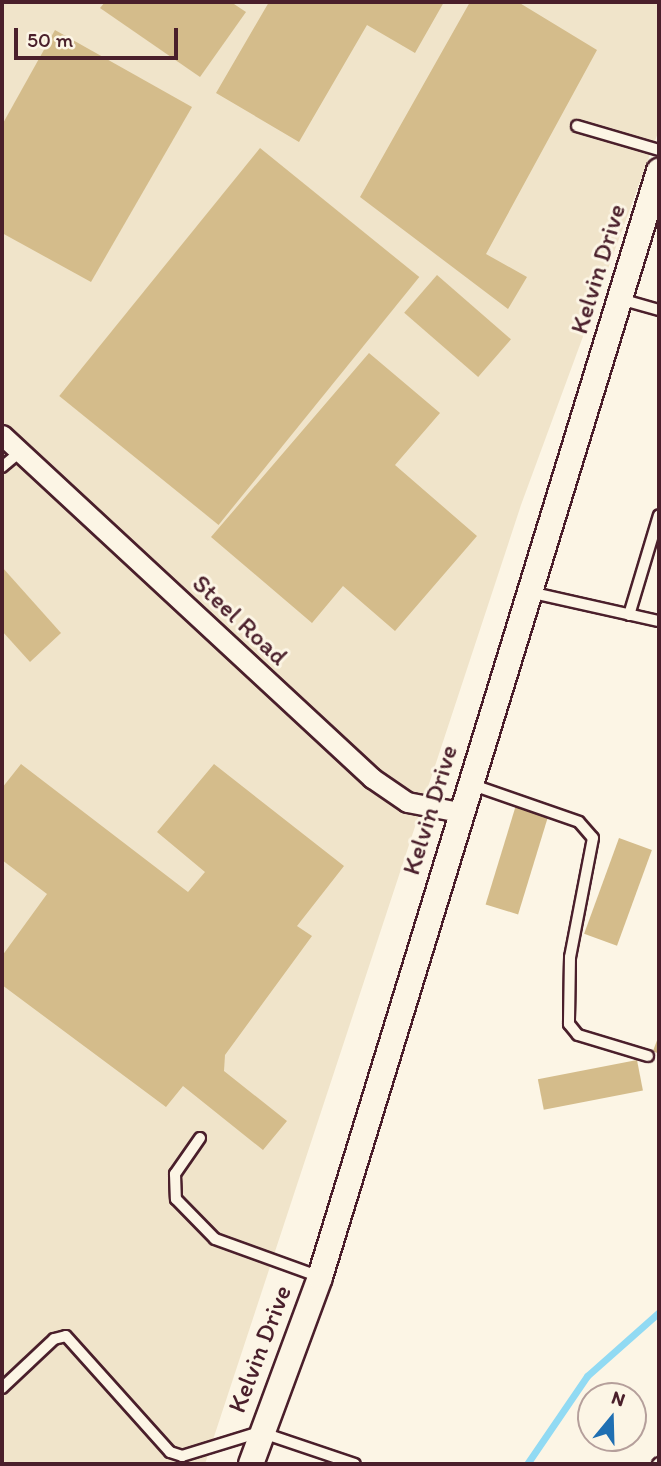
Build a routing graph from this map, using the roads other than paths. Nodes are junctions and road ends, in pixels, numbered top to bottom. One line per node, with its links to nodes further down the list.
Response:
1 (577, 126): 2 (lane)
2 (659, 150)
3 (659, 175): 4 (street, Kelvin Drive)
4 (620, 299): 5 (lane); 10 (street, Kelvin Drive)
5 (659, 310)
6 (2, 435): 7 (street, Steel Road)
7 (20, 452): 8 (lane); 14 (street, Steel Road)
8 (2, 467)
9 (659, 514): 11 (lane)
10 (528, 592): 11 (lane); 13 (street, Kelvin Drive)
11 (629, 615): 12 (lane)
12 (659, 621)
13 (469, 783): 14 (street, Kelvin Drive); 15 (lane)
14 (459, 812): 17 (street, Kelvin Drive)
15 (648, 1056)
16 (200, 1138): 17 (lane)
17 (320, 1277): 19 (street, Kelvin Drive)
18 (2, 1388): 19 (lane)
19 (260, 1432): 20 (street, Kelvin Drive); 21 (lane)
20 (251, 1464)
21 (355, 1464)

